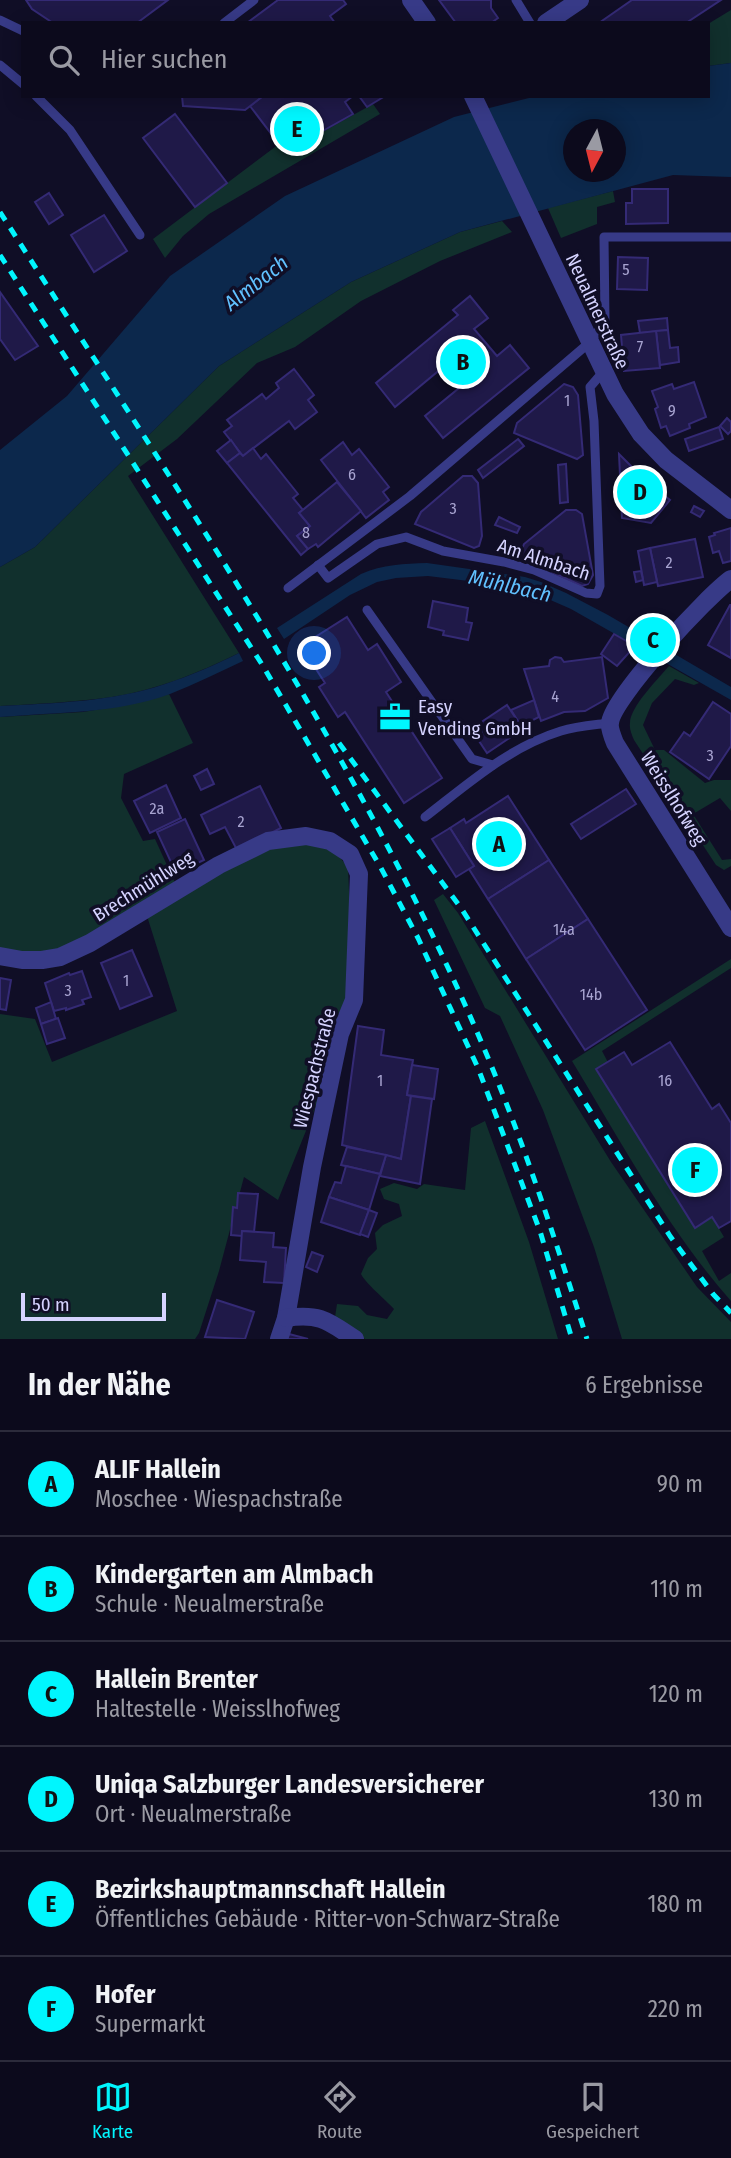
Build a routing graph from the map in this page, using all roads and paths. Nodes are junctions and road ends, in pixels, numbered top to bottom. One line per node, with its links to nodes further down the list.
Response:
1 (254, 0): 6 (lane)
2 (411, 0): 7 (street)
3 (516, 0): 8 (lane)
4 (580, 0): 9 (street)
5 (0, 20): 10 (lane)
6 (226, 21)
7 (426, 21)
8 (529, 21)
9 (549, 21)
10 (21, 30)
11 (0, 65): 12 (lane)
12 (21, 82)
13 (38, 98): 15 (lane)
14 (473, 98): 17 (street, Neualmerstraße)
15 (140, 236)
16 (731, 237): 17 (lane)
17 (589, 343): 18 (street, Neualmerstraße); 20 (lane)
18 (603, 372): 19 (street, Neualmerstraße); 20 (lane, Am Almbach)
19 (731, 510)
20 (318, 565): 22 (lane)
21 (731, 579): 24 (street)
22 (288, 588)
23 (367, 610): 25 (lane)
24 (609, 723): 25 (lane); 28 (street, Weisslhofweg)
25 (493, 765): 26 (lane)
26 (425, 817)
27 (306, 836): 29 (street, Brechmühlweg); 30 (street, Wiespachstraße)
28 (731, 928)
29 (0, 956)
30 (286, 1318): 31 (street, Wiespachstraße); 32 (street)
31 (279, 1339)
32 (355, 1339)

